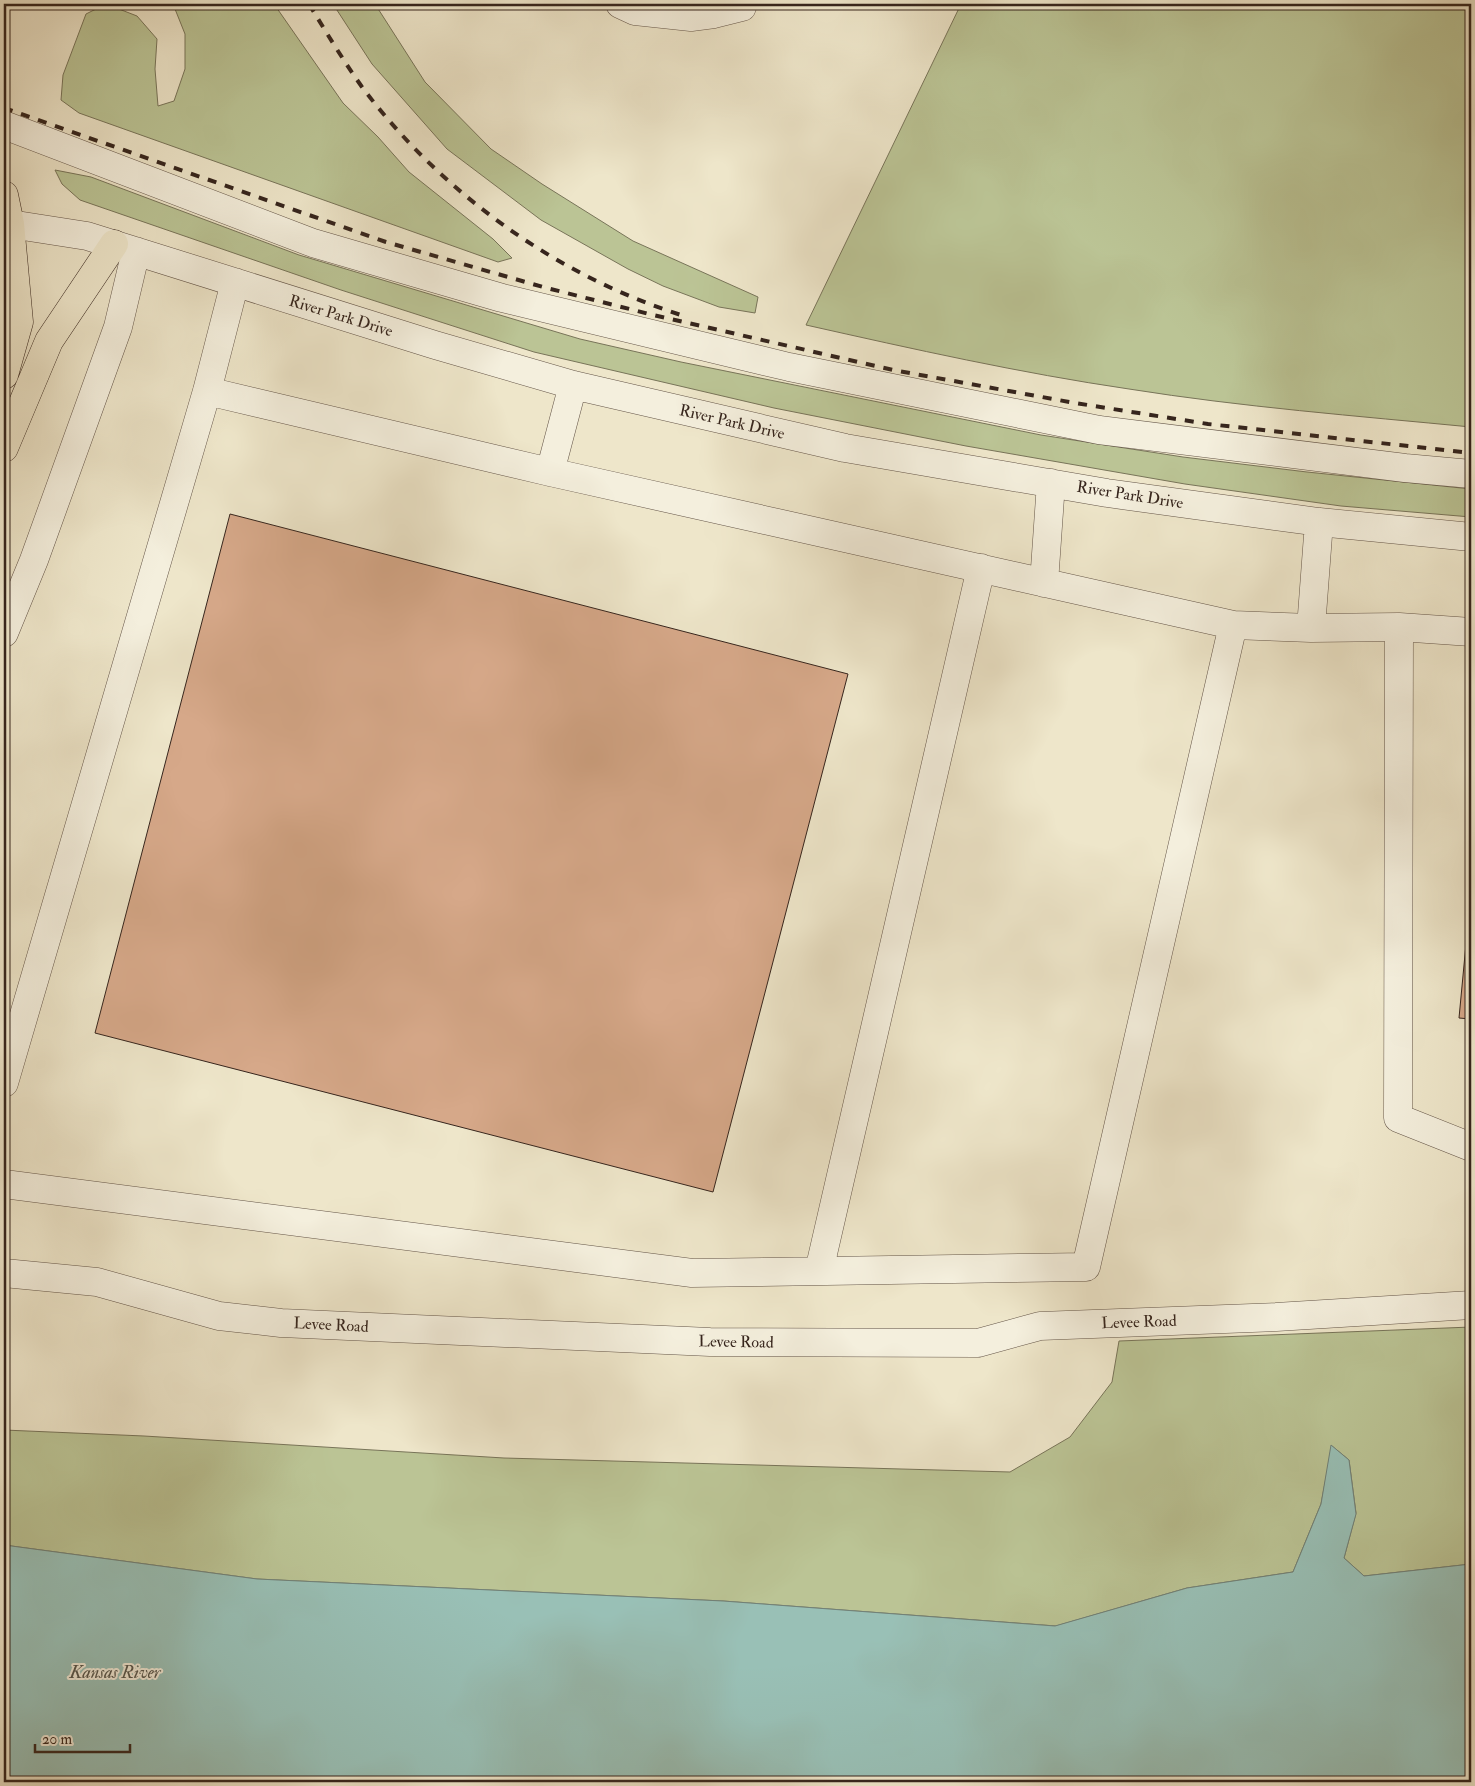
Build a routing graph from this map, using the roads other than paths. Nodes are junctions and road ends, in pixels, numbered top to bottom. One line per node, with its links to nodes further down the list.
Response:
1 (620, 4): 2 (street)
2 (743, 4)
3 (4, 125): 13 (street)
4 (4, 195): 5 (main road)
5 (7, 235): 6 (street, River Park Drive); 8 (main road)
6 (125, 248): 7 (street, River Park Drive); 11 (main road); 23 (street)
7 (235, 282): 9 (street, River Park Drive); 10 (street)
8 (4, 374)
9 (573, 385): 12 (street); 14 (street, River Park Drive)
10 (207, 391): 12 (street); 24 (street)
11 (4, 448)
12 (550, 472): 17 (street)
13 (1471, 474)
14 (1051, 483): 15 (street, River Park Drive); 18 (street)
15 (1319, 522): 16 (street, River Park Drive); 21 (street)
16 (1471, 537)
17 (981, 568): 18 (street); 27 (street)
18 (1044, 583): 19 (street)
19 (1233, 625): 21 (street); 27 (street)
20 (1399, 627): 21 (street); 22 (street); 25 (street)
21 (1311, 628)
22 (1471, 632)
23 (4, 633)
24 (4, 1083)
25 (1471, 1147)
26 (4, 1184): 27 (street)
27 (819, 1271)
28 (4, 1273): 29 (street, Levee Road)
29 (1471, 1304)

